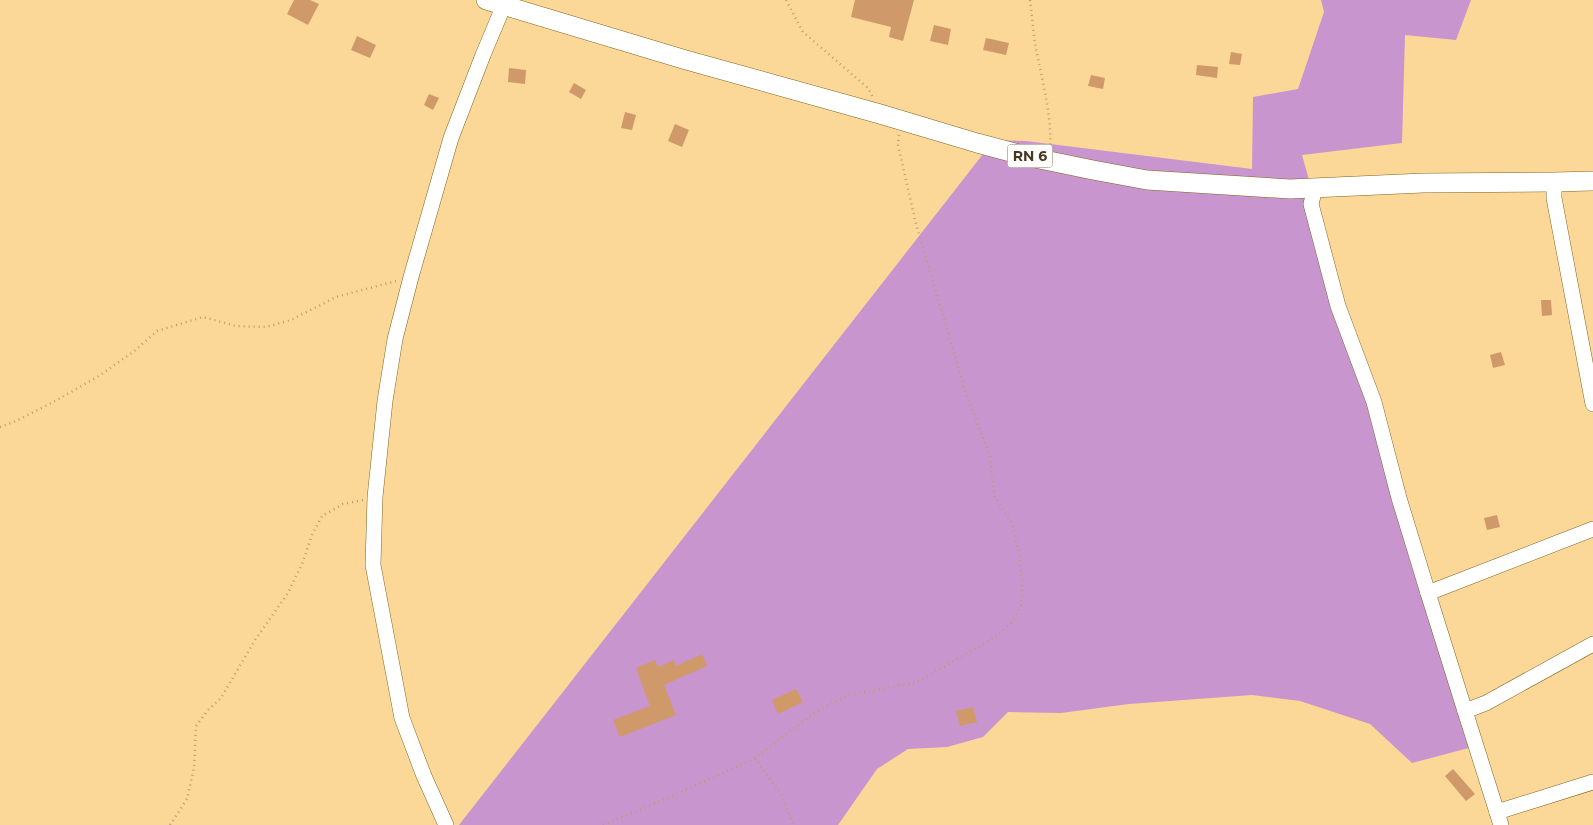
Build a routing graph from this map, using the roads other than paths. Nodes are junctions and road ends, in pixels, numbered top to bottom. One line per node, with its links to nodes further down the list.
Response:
1 (486, 0): 2 (main road, RN 6)
2 (504, 5): 5 (main road, RN 6); 13 (street)
3 (1593, 181): 4 (main road, RN 6)
4 (1554, 182): 5 (main road, RN 6); 6 (street)
5 (1315, 188): 8 (street)
6 (1593, 404)
7 (1593, 529): 8 (street)
8 (1428, 593): 10 (street)
9 (1593, 644): 10 (street)
10 (1465, 711): 12 (street)
11 (1593, 782): 12 (street)
12 (1499, 819)
13 (446, 825)

